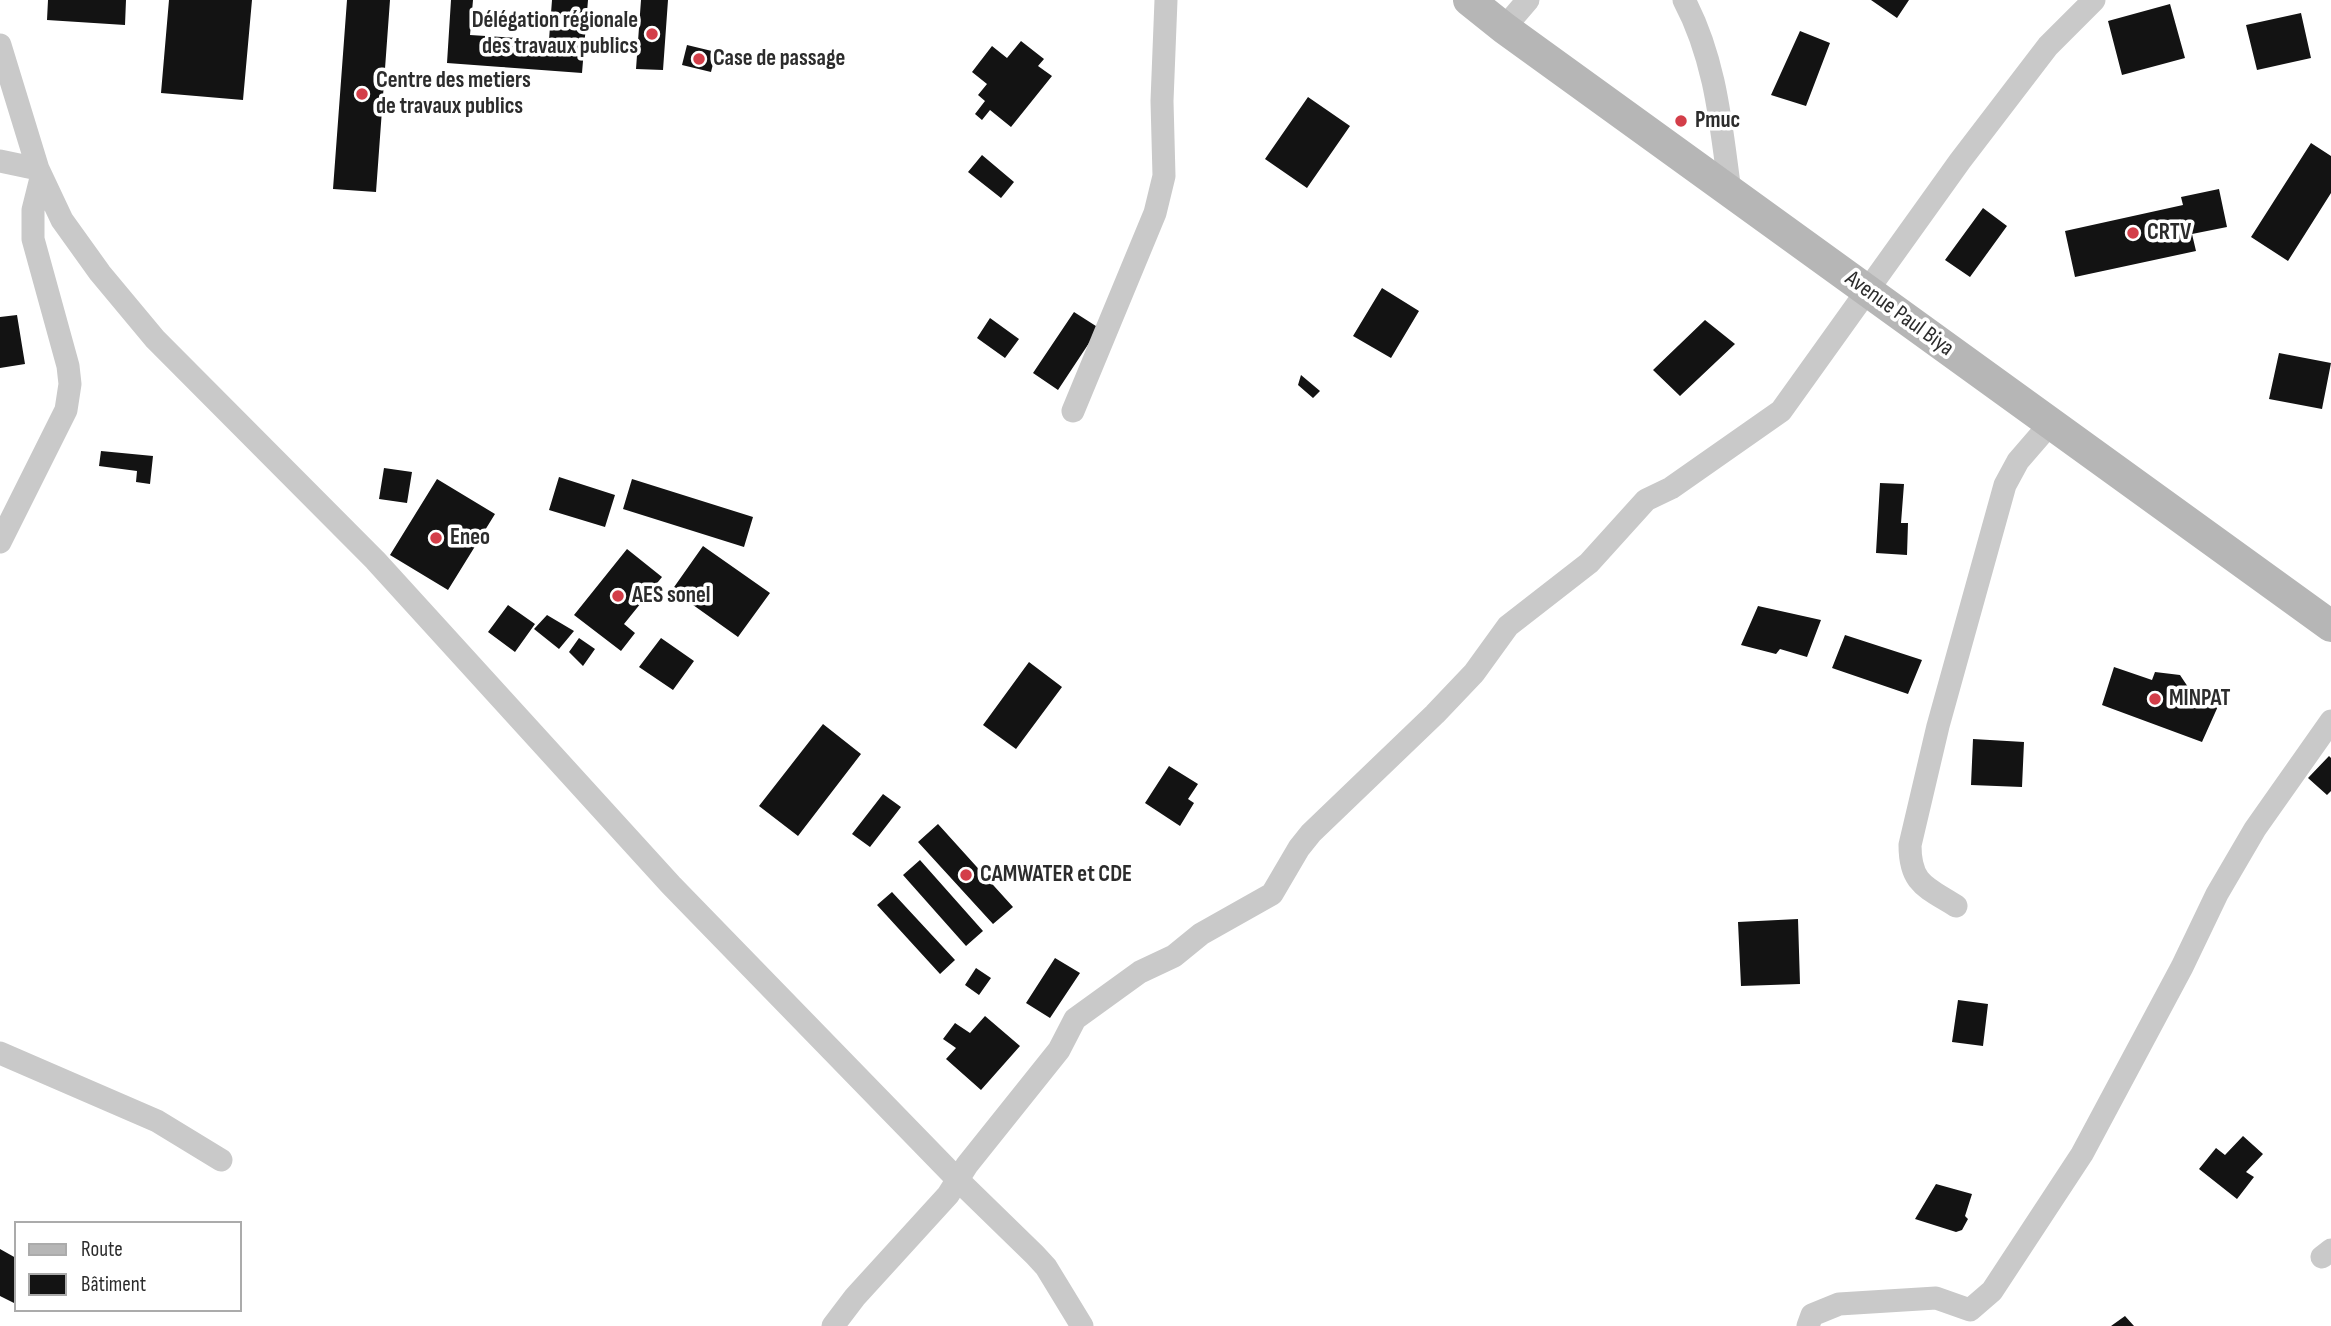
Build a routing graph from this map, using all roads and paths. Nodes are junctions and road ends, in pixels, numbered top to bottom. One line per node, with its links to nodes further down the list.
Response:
1 (1166, 0): 12 (street)
2 (1469, 0): 6 (main road, Avenue Paul Biya)
3 (1528, 0): 6 (street)
4 (1684, 0): 10 (street)
5 (2094, 0): 11 (street)
6 (1504, 28): 10 (main road, Avenue Paul Biya)
7 (0, 45): 9 (street)
8 (0, 161): 9 (street)
9 (39, 173): 14 (street); 20 (street)
10 (1730, 192): 11 (main road, Avenue Paul Biya)
11 (1868, 290): 13 (main road, Avenue Paul Biya); 20 (street)
12 (1073, 411)
13 (2050, 424): 15 (main road, Avenue Paul Biya); 17 (street)
14 (0, 542)
15 (2331, 626)
16 (2331, 721): 21 (street)
17 (1956, 906)
18 (0, 1054): 19 (street)
19 (221, 1160)
20 (958, 1180): 22 (street); 23 (street)
21 (1977, 1318): 24 (street)
22 (833, 1326)
23 (1082, 1326)
24 (1808, 1326)

